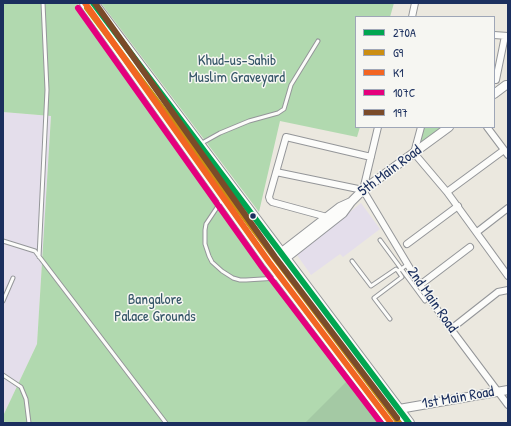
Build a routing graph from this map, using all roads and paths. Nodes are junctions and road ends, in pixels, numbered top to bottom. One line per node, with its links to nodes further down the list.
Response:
1 (43, 3): 34 (lane)
2 (85, 3): 23 (main road)
3 (93, 3): 16 (main road)
4 (415, 3): 5 (street)
5 (412, 16)
6 (495, 35): 7 (street)
7 (506, 36): 9 (street)
8 (318, 41): 16 (lane)
9 (495, 80): 11 (street)
10 (508, 85): 11 (street)
11 (496, 92)
12 (378, 128): 19 (street)
13 (421, 128): 18 (street)
14 (448, 128): 18 (street, 5th Main Road)
15 (488, 128): 17 (street)
16 (199, 144): 33 (main road)
17 (506, 152): 22 (street)
18 (414, 153): 21 (street, 5th Main Road); 22 (street)
19 (371, 157): 20 (street); 21 (street)
20 (276, 172): 21 (street); 27 (street)
21 (363, 190): 24 (street, 5th Main Road); 38 (street, 2nd Main Road)
22 (447, 192): 25 (street)
23 (223, 199): 37 (main road); 43 (lane)
24 (351, 202): 27 (street, 5th Main Road); 33 (street, 5th Main Road)
25 (458, 206): 28 (street); 31 (street)
26 (508, 208): 28 (street)
27 (327, 217): 33 (street, 5th Main Road)
28 (476, 232): 39 (street)
29 (380, 240): 38 (lane)
30 (3, 241): 34 (lane)
31 (407, 244)
32 (470, 247): 44 (street)
33 (283, 256): 37 (street); 54 (main road)
34 (39, 257): 57 (lane)
35 (352, 261): 40 (lane)
36 (508, 262): 39 (street)
37 (271, 265): 43 (main road)
38 (404, 266): 40 (lane); 44 (street, 2nd Main Road); 47 (lane)
39 (502, 266): 41 (street)
40 (398, 271): 48 (lane)
41 (508, 276)
42 (13, 278): 46 (lane)
43 (281, 278): 55 (main road)
44 (420, 285): 49 (street, 2nd Main Road)
45 (508, 290): 49 (street)
46 (3, 301)
47 (426, 301)
48 (390, 319)
49 (451, 329): 52 (street, 2nd Main Road)
50 (3, 375): 56 (lane)
51 (508, 390): 52 (street, 1st Main Road)
52 (498, 391): 53 (street, 2nd Main Road); 54 (street, 1st Main Road)
53 (508, 405)
54 (399, 409): 55 (street, 1st Main Road); 59 (main road)
55 (385, 414): 58 (main road)
56 (29, 423)
57 (166, 423)
58 (391, 423)
59 (409, 423)

